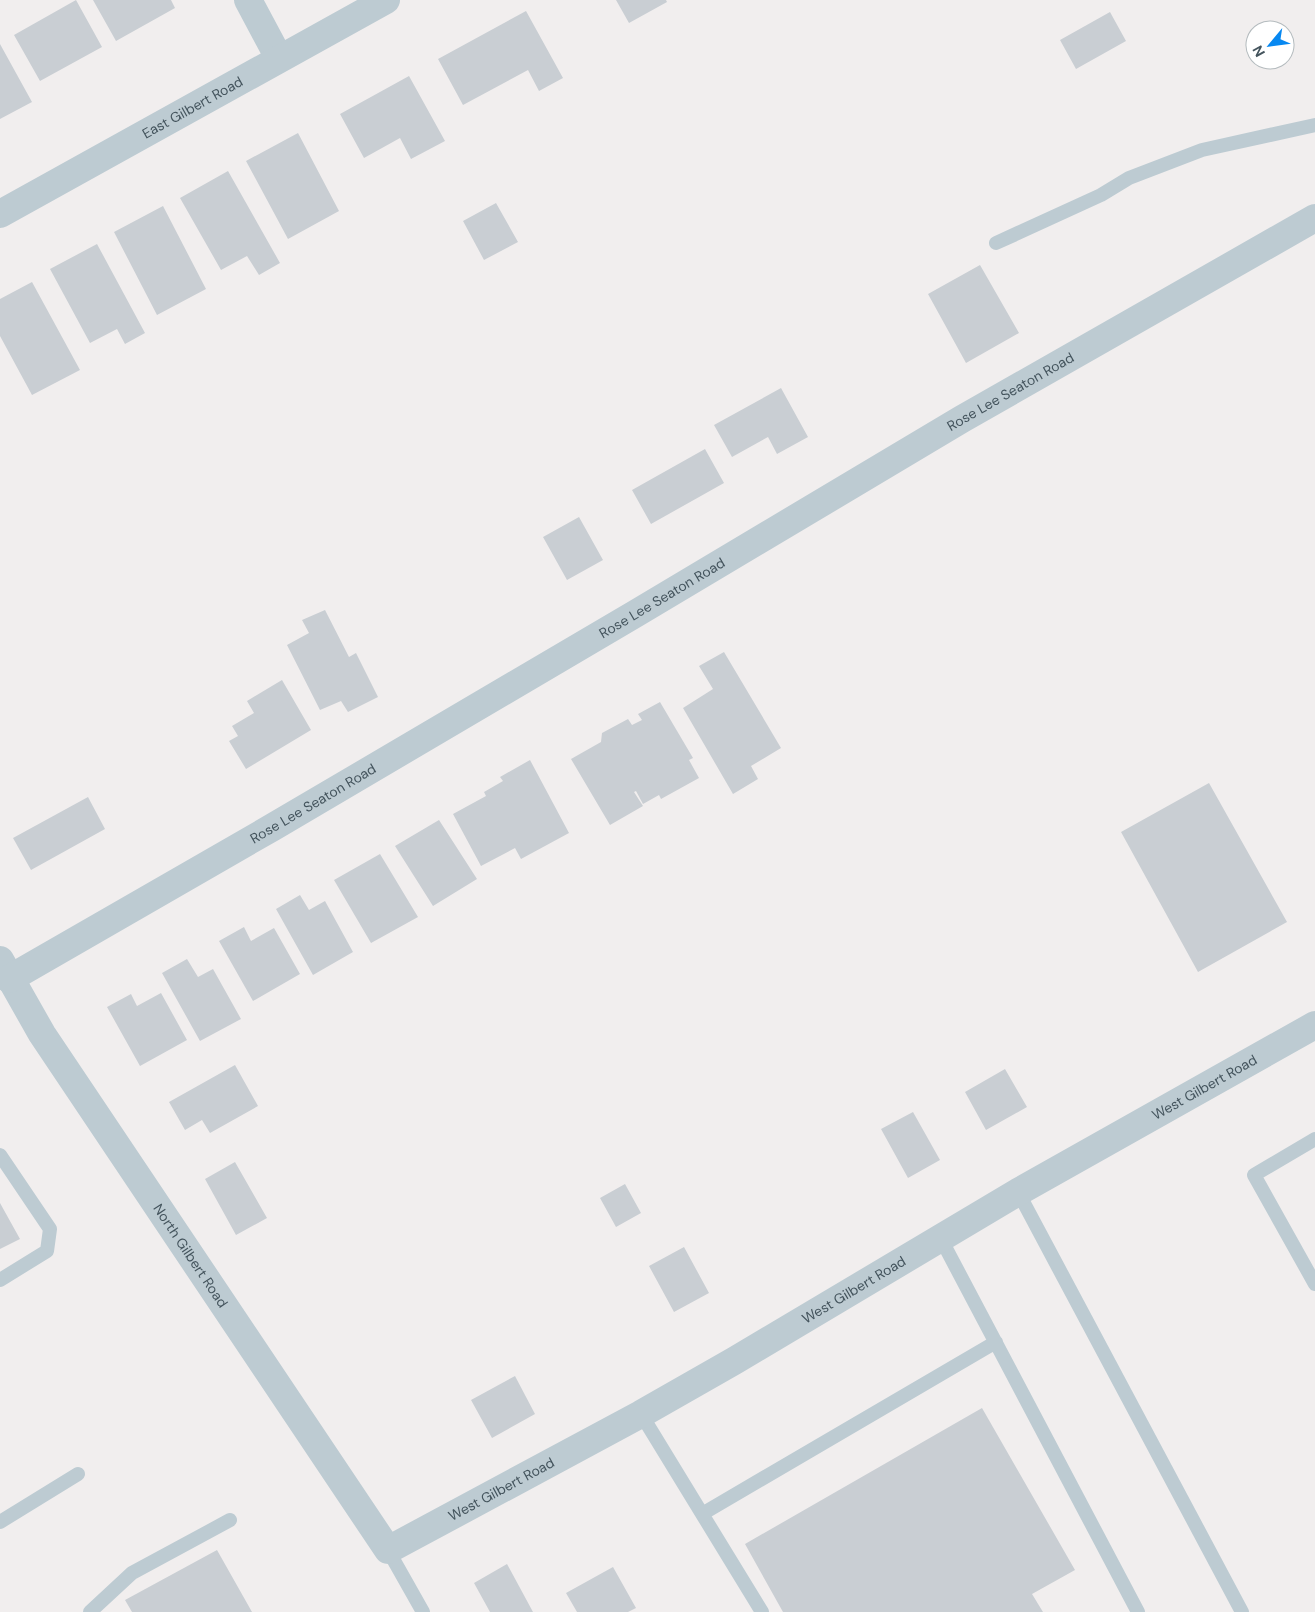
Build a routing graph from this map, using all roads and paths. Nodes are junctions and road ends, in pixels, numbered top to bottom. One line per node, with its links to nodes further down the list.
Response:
1 (248, 0): 3 (street)
2 (386, 0): 3 (street, East Gilbert Road)
3 (280, 58): 5 (street, East Gilbert Road)
4 (1315, 125): 7 (lane)
5 (0, 214)
6 (1315, 218): 8 (street, Rose Lee Seaton Road)
7 (996, 243)
8 (5, 969): 22 (street, North Gilbert Road)
9 (1315, 1025): 12 (street, West Gilbert Road)
10 (1315, 1138): 15 (lane)
11 (0, 1156): 14 (lane)
12 (1018, 1192): 13 (street, West Gilbert Road); 27 (lane)
13 (940, 1240): 16 (lane); 17 (street, West Gilbert Road)
14 (0, 1280)
15 (1315, 1284)
16 (996, 1342): 19 (lane); 26 (lane)
17 (641, 1414): 19 (lane); 22 (street, West Gilbert Road)
18 (78, 1474): 21 (lane)
19 (702, 1514): 25 (lane)
20 (230, 1520): 23 (lane)
21 (0, 1522)
22 (388, 1550): 24 (lane)
23 (90, 1612)
24 (423, 1612)
25 (762, 1612)
26 (1138, 1612)
27 (1242, 1612)

